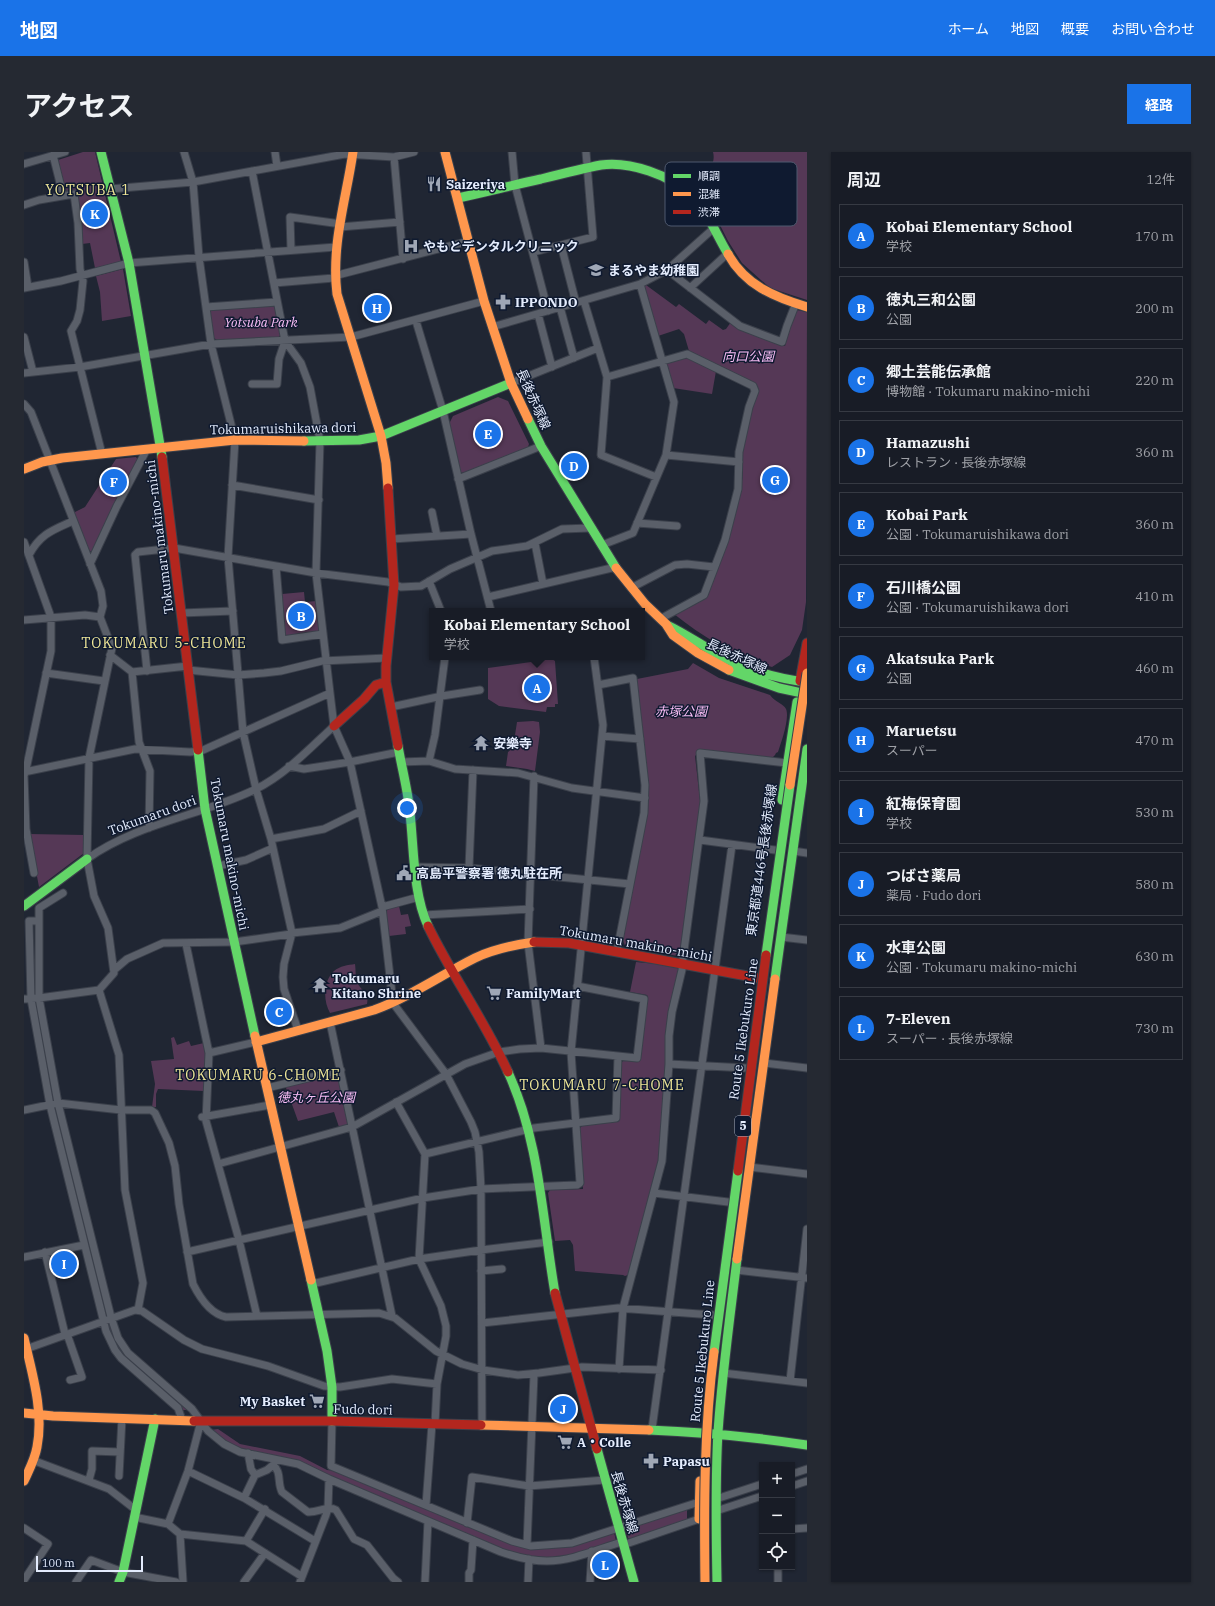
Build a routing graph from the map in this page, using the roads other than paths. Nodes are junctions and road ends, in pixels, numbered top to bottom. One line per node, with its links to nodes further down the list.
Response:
1 (65, 152): 10 (street)
2 (101, 152): 19 (main road, Tokumaru makino-michi)
3 (184, 152): 17 (street)
4 (275, 152): 13 (street)
5 (414, 152): 11 (street)
6 (445, 152): 21 (main road, 長後赤塚線)
7 (512, 152): 18 (street)
8 (586, 152): 14 (street)
9 (353, 153): 11 (street); 13 (street); 24 (main road, 長後赤塚線)
10 (53, 155): 12 (street); 20 (street)
11 (394, 157): 23 (street)
12 (24, 164)
13 (277, 166): 15 (street)
14 (587, 168): 16 (main road); 18 (main road); 27 (street)
15 (252, 171): 17 (street); 30 (street)
16 (665, 178)
17 (193, 182): 19 (street); 33 (street)
18 (515, 185): 21 (main road); 31 (street)
19 (110, 188): 36 (main road, Tokumaru makino-michi)
20 (63, 195): 22 (street); 38 (street)
21 (458, 198): 26 (main road, 長後赤塚線)
22 (24, 205)
23 (400, 222): 24 (street); 34 (street)
24 (340, 225): 28 (main road, 長後赤塚線); 29 (street)
25 (714, 228): 32 (main road); 37 (street)
26 (469, 241): 34 (street); 44 (main road, 長後赤塚線)
27 (561, 245): 31 (street); 46 (street)
28 (336, 247): 29 (street); 39 (main road, 長後赤塚線)
29 (291, 250): 30 (street)
30 (268, 252): 33 (street); 40 (street)
31 (533, 252): 51 (street)
32 (727, 254): 43 (street); 47 (main road)
33 (199, 257): 36 (street); 48 (street)
34 (403, 259): 39 (street)
35 (24, 262): 42 (street)
36 (129, 263): 38 (street); 60 (main road, Tokumaru makino-michi)
37 (667, 270): 41 (street); 43 (street)
38 (81, 275): 42 (street); 63 (street)
39 (334, 277): 40 (street); 56 (main road, 長後赤塚線)
40 (274, 283): 45 (street)
41 (640, 284): 46 (street); 62 (street)
42 (26, 288)
43 (690, 288): 47 (street)
44 (484, 301): 53 (street); 54 (main road, 長後赤塚線)
45 (277, 302): 48 (street); 57 (street)
46 (580, 302): 49 (street); 59 (street)
47 (796, 303): 50 (main road)
48 (206, 307): 58 (street)
49 (560, 307): 51 (street); 61 (street)
50 (807, 307)
51 (548, 310): 52 (street)
52 (538, 314): 54 (street); 64 (street)
53 (416, 321): 56 (street); 71 (street)
54 (492, 327): 68 (main road, 長後赤塚線)
55 (24, 337): 65 (street)
56 (350, 337): 57 (street); 72 (main road, 長後赤塚線)
57 (285, 340): 58 (street); 69 (street); 74 (street)
58 (211, 344): 60 (street); 73 (street)
59 (598, 348): 61 (street); 67 (street)
60 (144, 356): 63 (street); 76 (main road, Tokumaru makino-michi)
61 (574, 358): 64 (street)
62 (662, 361): 67 (street); 79 (street); 81 (street)
63 (80, 367): 65 (street); 78 (street)
64 (552, 367): 68 (street)
65 (33, 372): 66 (street)
66 (24, 373)
67 (607, 377): 83 (street)
68 (511, 383): 71 (main road, Tokumaruishikawa dori); 75 (main road, 長後赤塚線)
69 (252, 384)
70 (24, 404): 80 (street)
71 (443, 411): 72 (main road, Tokumaruishikawa dori); 84 (street)
72 (381, 436): 74 (main road, Tokumaruishikawa dori); 94 (main road, 長後赤塚線)
73 (235, 440): 74 (main road, Tokumaruishikawa dori); 76 (main road, Tokumaruishikawa dori); 85 (street)
74 (320, 441): 86 (street)
75 (541, 446): 84 (street); 91 (main road, 長後赤塚線)
76 (161, 447): 77 (main road, Tokumaruishikawa dori); 98 (main road, Tokumaru makino-michi)
77 (147, 449): 78 (main road, Tokumaruishikawa dori); 102 (street)
78 (102, 454): 80 (main road, Tokumaruishikawa dori)
79 (666, 455): 81 (street); 83 (street)
80 (50, 460): 82 (main road, Tokumaruishikawa dori); 88 (street)
81 (739, 462): 105 (street)
82 (24, 469)
83 (656, 477): 89 (street)
84 (458, 479): 92 (street)
85 (232, 485): 86 (street); 100 (street)
86 (318, 500): 106 (street)
87 (432, 512): 93 (street)
88 (73, 521): 99 (street); 102 (street)
89 (637, 523): 90 (street); 97 (street)
90 (677, 526)
91 (590, 528): 96 (street); 97 (main road, 長後赤塚線)
92 (470, 534): 93 (street); 101 (street)
93 (437, 536): 94 (street)
94 (392, 539): 109 (main road, 長後赤塚線)
95 (24, 542): 99 (street)
96 (535, 544): 101 (street); 108 (street)
97 (602, 545): 104 (main road, 長後赤塚線)
98 (174, 548): 100 (street); 115 (main road, Tokumaru makino-michi); 128 (street)
99 (28, 554): 116 (street)
100 (228, 557): 103 (street); 114 (street)
101 (476, 558): 107 (street); 111 (street)
102 (90, 564): 117 (street)
103 (276, 566): 106 (street); 120 (street)
104 (616, 567): 108 (street); 110 (main road, 長後赤塚線)
105 (714, 567): 110 (street); 119 (street)
106 (316, 573): 109 (street); 120 (street)
107 (429, 581): 109 (street); 112 (street)
108 (542, 584): 111 (street)
109 (394, 585): 123 (main road, 長後赤塚線)
110 (631, 588): 119 (main road, 長後赤塚線)
111 (488, 597): 113 (street)
112 (439, 608)
113 (490, 608)
114 (233, 611): 115 (street); 132 (street)
115 (182, 613): 127 (main road, Tokumaru makino-michi)
116 (51, 617): 117 (street); 118 (street); 130 (street)
117 (100, 618): 122 (street)
118 (24, 620)
119 (663, 622): 135 (main road, 長後赤塚線); 139 (main road, 長後赤塚線)
120 (323, 634): 126 (street)
121 (807, 643): 135 (main road, 東京都道446号長後赤塚線)
122 (110, 655): 129 (street); 133 (street)
123 (386, 658): 126 (street); 134 (main road, 長後赤塚線)
124 (444, 660): 140 (street)
125 (594, 660): 136 (street)
126 (326, 661): 132 (street); 138 (street)
127 (188, 668): 128 (street); 132 (street); 149 (main road, Tokumaru makino-michi)
128 (146, 670): 129 (street)
129 (132, 672): 147 (street)
130 (46, 673): 133 (street); 159 (street)
131 (807, 673): 362 (main road, Route 5 Ikebukuro Line / 5, bridge)
132 (238, 675): 144 (street)
133 (104, 681): 151 (street)
134 (386, 682): 142 (main road, 長後赤塚線); 143 (main road, Tokumaru dori)
135 (803, 682): 139 (main road, 東京都道446号長後赤塚線)
136 (598, 685): 145 (street); 146 (street)
137 (480, 690): 140 (street)
138 (330, 693): 143 (street); 144 (street)
139 (803, 693): 155 (main road, 東京都道446号長後赤塚線)
140 (440, 697): 142 (street); 152 (street)
141 (807, 704): 363 (main road, Route 5 Ikebukuro Line / 5)
142 (391, 707): 150 (main road, 長後赤塚線)
143 (334, 726): 153 (street); 157 (street, Tokumaru dori)
144 (243, 732): 149 (street); 161 (street)
145 (602, 736): 146 (street); 162 (street)
146 (640, 740): 163 (street)
147 (141, 749): 149 (street); 151 (street); 166 (street)
148 (807, 749): 156 (main road)
149 (198, 751): 164 (main road, Tokumaru makino-michi)
150 (399, 752): 153 (street); 154 (main road, 長後赤塚線)
151 (89, 758): 159 (street); 174 (street)
152 (429, 761): 154 (street); 158 (street)
153 (350, 762): 157 (street); 165 (street)
154 (401, 762): 176 (main road, 長後赤塚線)
155 (787, 763): 168 (street); 171 (main road, 東京都道446号長後赤塚線)
156 (806, 764): 172 (main road)
157 (289, 766): 161 (street, Tokumaru dori)
158 (473, 770): 160 (street); 177 (street)
159 (25, 771): 178 (street)
160 (534, 776): 162 (street); 179 (street)
161 (256, 789): 164 (street, Tokumaru dori); 167 (street)
162 (596, 791): 163 (street); 180 (street)
163 (645, 798): 181 (street)
164 (205, 809): 166 (street, Tokumaru dori); 175 (main road, Tokumaru makino-michi)
165 (361, 811): 167 (street); 186 (street)
166 (149, 828): 174 (street, Tokumaru dori)
167 (272, 839): 170 (street)
168 (700, 840): 169 (street); 197 (street)
169 (732, 845): 171 (street); 199 (street)
170 (273, 848): 175 (street); 189 (street)
171 (775, 850): 201 (main road, 東京都道446号長後赤塚線)
172 (793, 851): 173 (street); 190 (main road)
173 (807, 853)
174 (87, 859): 184 (main road, Tokumaru dori); 198 (street)
175 (218, 866): 192 (main road, Tokumaru makino-michi)
176 (415, 867): 177 (street); 183 (main road, 長後赤塚線)
177 (469, 868): 179 (street)
178 (34, 873)
179 (531, 874): 180 (street); 185 (street)
180 (588, 880): 181 (street); 195 (street)
181 (630, 884): 196 (street)
182 (62, 893): 188 (street)
183 (419, 897): 186 (street); 187 (main road, 長後赤塚線)
184 (24, 906)
185 (530, 908): 187 (street); 193 (street)
186 (382, 909): 189 (street); 206 (street)
187 (424, 915): 200 (main road, 長後赤塚線)
188 (38, 921): 204 (street); 205 (street)
189 (292, 934): 192 (street); 208 (street)
190 (781, 937): 191 (street); 215 (main road)
191 (807, 940)
192 (234, 942): 194 (street); 209 (main road, Tokumaru makino-michi)
193 (528, 943): 195 (main road, Tokumaru makino-michi); 200 (main road, Tokumaru makino-michi); 210 (street)
194 (186, 944): 198 (street); 213 (street)
195 (581, 945): 196 (main road, Tokumaru makino-michi); 202 (street)
196 (617, 952): 197 (main road, Tokumaru makino-michi)
197 (682, 964): 199 (main road, Tokumaru makino-michi); 216 (street)
198 (114, 970): 203 (street)
199 (714, 970): 201 (main road, Tokumaru makino-michi); 217 (street)
200 (453, 971): 206 (main road, Tokumaru makino-michi); 211 (main road, 長後赤塚線)
201 (758, 978): 218 (main road, 東京都道446号長後赤塚線)
202 (577, 986): 212 (street); 214 (street)
203 (99, 990): 204 (street); 228 (street)
204 (40, 998): 205 (street); 224 (street)
205 (27, 999): 225 (street)
206 (393, 1003): 207 (main road, Tokumaru makino-michi); 221 (street)
207 (330, 1022): 208 (main road, Tokumaru makino-michi); 220 (street)
208 (298, 1030): 209 (main road, Tokumaru makino-michi)
209 (256, 1042): 213 (street); 222 (main road)
210 (541, 1048): 211 (street); 212 (street)
211 (499, 1052): 221 (street); 232 (main road, 長後赤塚線)
212 (571, 1052): 214 (street); 230 (street)
213 (209, 1053): 229 (street)
214 (618, 1056): 230 (street)
215 (764, 1063): 219 (street); 237 (main road)
216 (669, 1064): 217 (street); 241 (street)
217 (701, 1066): 218 (street); 242 (street)
218 (746, 1068): 244 (main road, 東京都道446号長後赤塚線)
219 (807, 1068)
220 (341, 1070): 222 (street); 231 (street)
221 (446, 1074): 223 (street); 233 (street)
222 (266, 1088): 226 (main road)
223 (396, 1102): 231 (street); 235 (street)
224 (58, 1103): 225 (street); 228 (street); 270 (street)
225 (50, 1105): 227 (street); 250 (street)
226 (270, 1105): 229 (street); 234 (main road)
227 (24, 1110)
228 (121, 1110): 253 (street); 263 (street)
229 (204, 1117): 236 (street)
230 (576, 1124): 232 (street); 239 (street)
231 (352, 1127): 234 (street); 245 (street)
232 (529, 1130): 233 (street); 239 (main road, 長後赤塚線)
233 (478, 1142): 235 (street); 240 (street)
234 (280, 1147): 236 (street); 246 (main road)
235 (425, 1154): 243 (street)
236 (218, 1164): 248 (street)
237 (750, 1167): 238 (street); 258 (main road)
238 (807, 1174)
239 (541, 1187): 240 (street); 249 (main road, 長後赤塚線)
240 (481, 1189): 243 (street); 251 (street)
241 (654, 1193): 242 (street); 262 (street)
242 (684, 1196): 244 (street); 264 (street)
243 (423, 1198): 245 (street); 255 (street)
244 (728, 1202): 267 (main road, 東京都道446号長後赤塚線)
245 (370, 1210): 246 (street); 256 (street)
246 (299, 1226): 248 (street); 261 (main road)
247 (807, 1229): 260 (street)
248 (239, 1240): 253 (street); 268 (street)
249 (549, 1242): 251 (street); 266 (main road, 長後赤塚線)
250 (84, 1244): 252 (street); 271 (street)
251 (481, 1250): 255 (street); 259 (street)
252 (45, 1252): 254 (street); 273 (street)
253 (187, 1252): 268 (street)
254 (24, 1257)
255 (419, 1259): 256 (street); 276 (street)
256 (382, 1267): 261 (street); 269 (street)
257 (502, 1269): 259 (street)
258 (736, 1270): 260 (street); 281 (main road)
259 (481, 1271): 272 (street)
260 (804, 1278): 284 (street)
261 (312, 1284): 265 (main road)
262 (623, 1308): 264 (street); 266 (street); 278 (street)
263 (138, 1310): 270 (street); 287 (street)
264 (669, 1311): 267 (street); 280 (street)
265 (319, 1314): 268 (street); 269 (street); 287 (main road)
266 (560, 1314): 272 (street); 277 (main road, 長後赤塚線)
267 (713, 1315): 300 (main road, 東京都道446号長後赤塚線)
268 (257, 1316)
269 (392, 1316): 276 (street)
270 (111, 1317): 271 (street); 293 (street)
271 (103, 1320): 273 (street); 292 (street)
272 (482, 1323): 279 (street)
273 (66, 1334): 275 (street); 283 (street)
274 (24, 1338): 275 (main road)
275 (26, 1349): 289 (main road)
276 (442, 1354): 279 (street); 286 (street)
277 (574, 1368): 278 (street); 282 (street); 298 (main road, 長後赤塚線)
278 (620, 1369): 280 (street)
279 (483, 1370): 282 (street); 296 (street)
280 (661, 1370): 299 (street)
281 (723, 1373): 284 (street); 301 (main road)
282 (534, 1374): 297 (street)
283 (70, 1380)
284 (790, 1381): 285 (street)
285 (807, 1383)
286 (437, 1384): 287 (street); 295 (street)
287 (332, 1387): 294 (main road)
288 (24, 1413): 289 (main road, Fudo dori)
289 (40, 1415): 290 (main road, Fudo dori); 305 (main road)
290 (122, 1418): 291 (main road, Fudo dori); 303 (street)
291 (155, 1419): 292 (main road, Fudo dori); 328 (main road)
292 (182, 1420): 293 (main road, Fudo dori)
293 (201, 1421): 294 (main road, Fudo dori); 304 (street); 308 (street)
294 (332, 1421): 295 (main road, Fudo dori); 324 (street)
295 (434, 1424): 296 (main road, Fudo dori); 324 (street)
296 (482, 1426): 297 (main road, Fudo dori)
297 (531, 1427): 298 (main road, Fudo dori); 319 (street)
298 (591, 1428): 299 (main road, Fudo dori); 314 (main road, 長後赤塚線)
299 (652, 1430): 300 (main road, Fudo dori)
300 (702, 1431): 301 (main road, Fudo dori); 323 (main road, 東京都道446号長後赤塚線)
301 (718, 1433): 302 (main road, Fudo dori); 322 (main road)
302 (807, 1445)
303 (120, 1452): 311 (street); 313 (street)
304 (248, 1453): 306 (street); 310 (street)
305 (35, 1461): 313 (street); 315 (main road)
306 (274, 1462): 310 (street); 312 (street); 325 (street)
307 (807, 1469): 309 (street)
308 (188, 1471): 321 (street); 332 (street)
309 (795, 1473)
310 (255, 1475): 321 (street)
311 (119, 1476)
312 (329, 1479): 325 (street); 330 (street)
313 (88, 1480): 328 (street)
314 (605, 1480): 319 (street); 334 (main road, 長後赤塚線)
315 (24, 1481)
316 (807, 1481): 318 (street)
317 (759, 1485): 322 (street)
318 (795, 1485)
319 (529, 1486): 331 (street); 342 (street)
320 (759, 1497): 327 (street)
321 (244, 1498): 326 (street)
322 (716, 1499): 327 (main road)
323 (699, 1502): 329 (main road, 東京都道446号長後赤塚線); 334 (street)
324 (426, 1506): 331 (street)
325 (328, 1508): 340 (street); 355 (street)
326 (265, 1509): 339 (street); 340 (street)
327 (716, 1511): 364 (main road)
328 (135, 1514): 332 (street); 347 (main road)
329 (699, 1519): 341 (street); 361 (main road, 東京都道446号長後赤塚線)
330 (428, 1521): 338 (street); 356 (street)
331 (467, 1523): 342 (street)
332 (168, 1524): 337 (street)
333 (24, 1528): 349 (street)
334 (619, 1528): 341 (main road, 長後赤塚線); 342 (street)
335 (807, 1528): 336 (street)
336 (795, 1529)
337 (180, 1534): 339 (street); 353 (street)
338 (473, 1540): 345 (street); 357 (street)
339 (246, 1541): 344 (street)
340 (315, 1541): 348 (street)
341 (623, 1543): 343 (street); 360 (main road, 長後赤塚線)
342 (527, 1545)
343 (592, 1551): 345 (street); 359 (street)
344 (265, 1553): 348 (street); 354 (street)
345 (529, 1559): 358 (street)
346 (778, 1570): 365 (street)
347 (123, 1572): 350 (street); 351 (main road); 352 (street)
348 (300, 1579)
349 (24, 1580)
350 (76, 1582)
351 (119, 1582)
352 (176, 1582)
353 (183, 1582)
354 (244, 1582)
355 (398, 1582)
356 (425, 1582)
357 (469, 1582)
358 (528, 1582)
359 (590, 1582)
360 (634, 1582)
361 (700, 1582)
362 (705, 1582)
363 (711, 1582)
364 (717, 1582)
365 (778, 1582)

